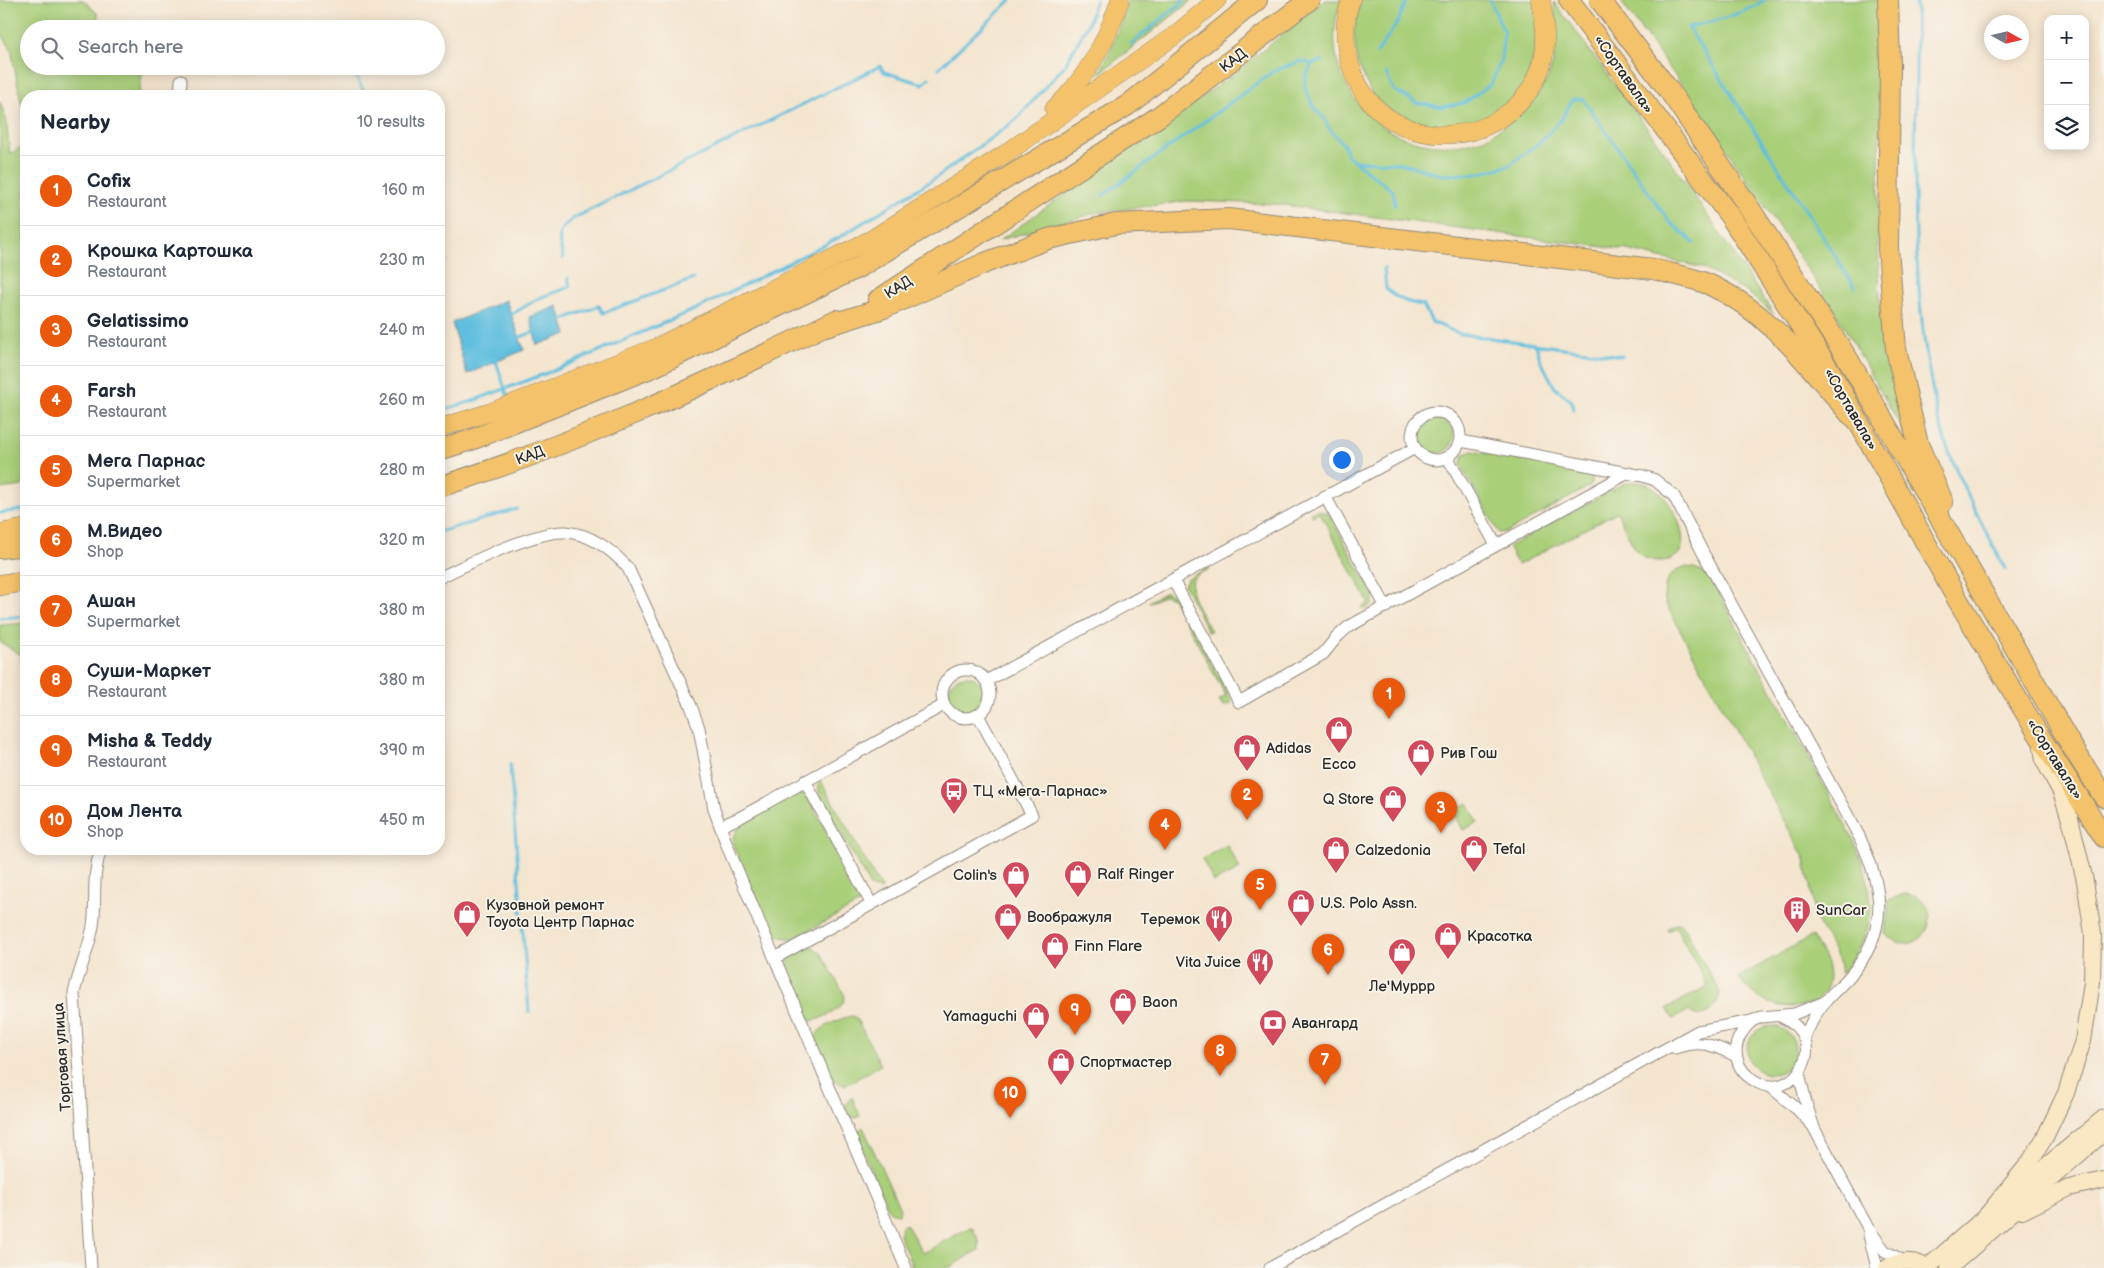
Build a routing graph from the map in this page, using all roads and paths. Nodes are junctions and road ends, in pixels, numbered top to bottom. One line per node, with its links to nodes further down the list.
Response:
1 (1120, 0): 12 (main road)
2 (1217, 0): 12 (main road)
3 (1257, 0): 17 (highway, КАД)
4 (1309, 0): 13 (highway, КАД)
5 (1351, 0): 6 (main road)
6 (1541, 0)
7 (1569, 0): 14 (highway, «Сортавала»)
8 (1600, 0): 30 (highway, «Сортавала»)
9 (1888, 0): 30 (highway)
10 (181, 80): 11 (street)
11 (180, 90)
12 (1005, 154): 15 (main road)
13 (826, 326): 14 (highway); 21 (highway, КАД)
14 (1857, 419): 37 (highway, «Сортавала»)
15 (445, 426)
16 (1460, 441): 18 (street); 19 (street); 20 (street)
17 (445, 448)
18 (1415, 448): 19 (street); 22 (street)
19 (1448, 458): 25 (street)
20 (1628, 473): 25 (street); 45 (street)
21 (445, 485)
22 (1325, 496): 29 (street); 33 (street)
23 (20, 529): 24 (main road)
24 (0, 533)
25 (1496, 545): 33 (street)
26 (20, 546): 27 (highway)
27 (0, 548)
28 (445, 575): 40 (street)
29 (1173, 580): 33 (street); 34 (street)
30 (1975, 580): 39 (highway, «Сортавала»)
31 (20, 582): 32 (highway)
32 (0, 585)
33 (1386, 607)
34 (986, 681): 35 (street); 36 (street)
35 (944, 706): 36 (street); 38 (street)
36 (978, 715): 43 (street)
37 (2039, 735): 41 (highway, «Сортавала»); 57 (main road)
38 (805, 782): 40 (street); 43 (street)
39 (2104, 797)
40 (721, 826): 44 (street)
41 (2104, 838)
42 (99, 855): 60 (street, Торговая улица)
43 (872, 903): 44 (street)
44 (775, 958): 61 (street)
45 (1824, 1002): 46 (street); 48 (street)
46 (1780, 1016): 47 (street); 48 (street)
47 (1752, 1021): 49 (street); 50 (street)
48 (1804, 1038): 51 (street)
49 (1657, 1055): 50 (street); 62 (street)
50 (1736, 1056): 52 (street)
51 (1799, 1072): 52 (street); 54 (street)
52 (1770, 1086): 54 (street)
53 (2104, 1118): 57 (main road)
54 (1814, 1128): 58 (street)
55 (2104, 1132): 57 (main road)
56 (2104, 1180): 57 (main road)
57 (1992, 1220): 65 (main road); 66 (main road)
58 (1868, 1228): 59 (street); 63 (street)
59 (1904, 1262): 64 (main road); 65 (main road)
60 (91, 1268)
61 (906, 1268)
62 (1270, 1268)
63 (1877, 1268)
64 (1887, 1268)
65 (1927, 1268)
66 (1949, 1268)

